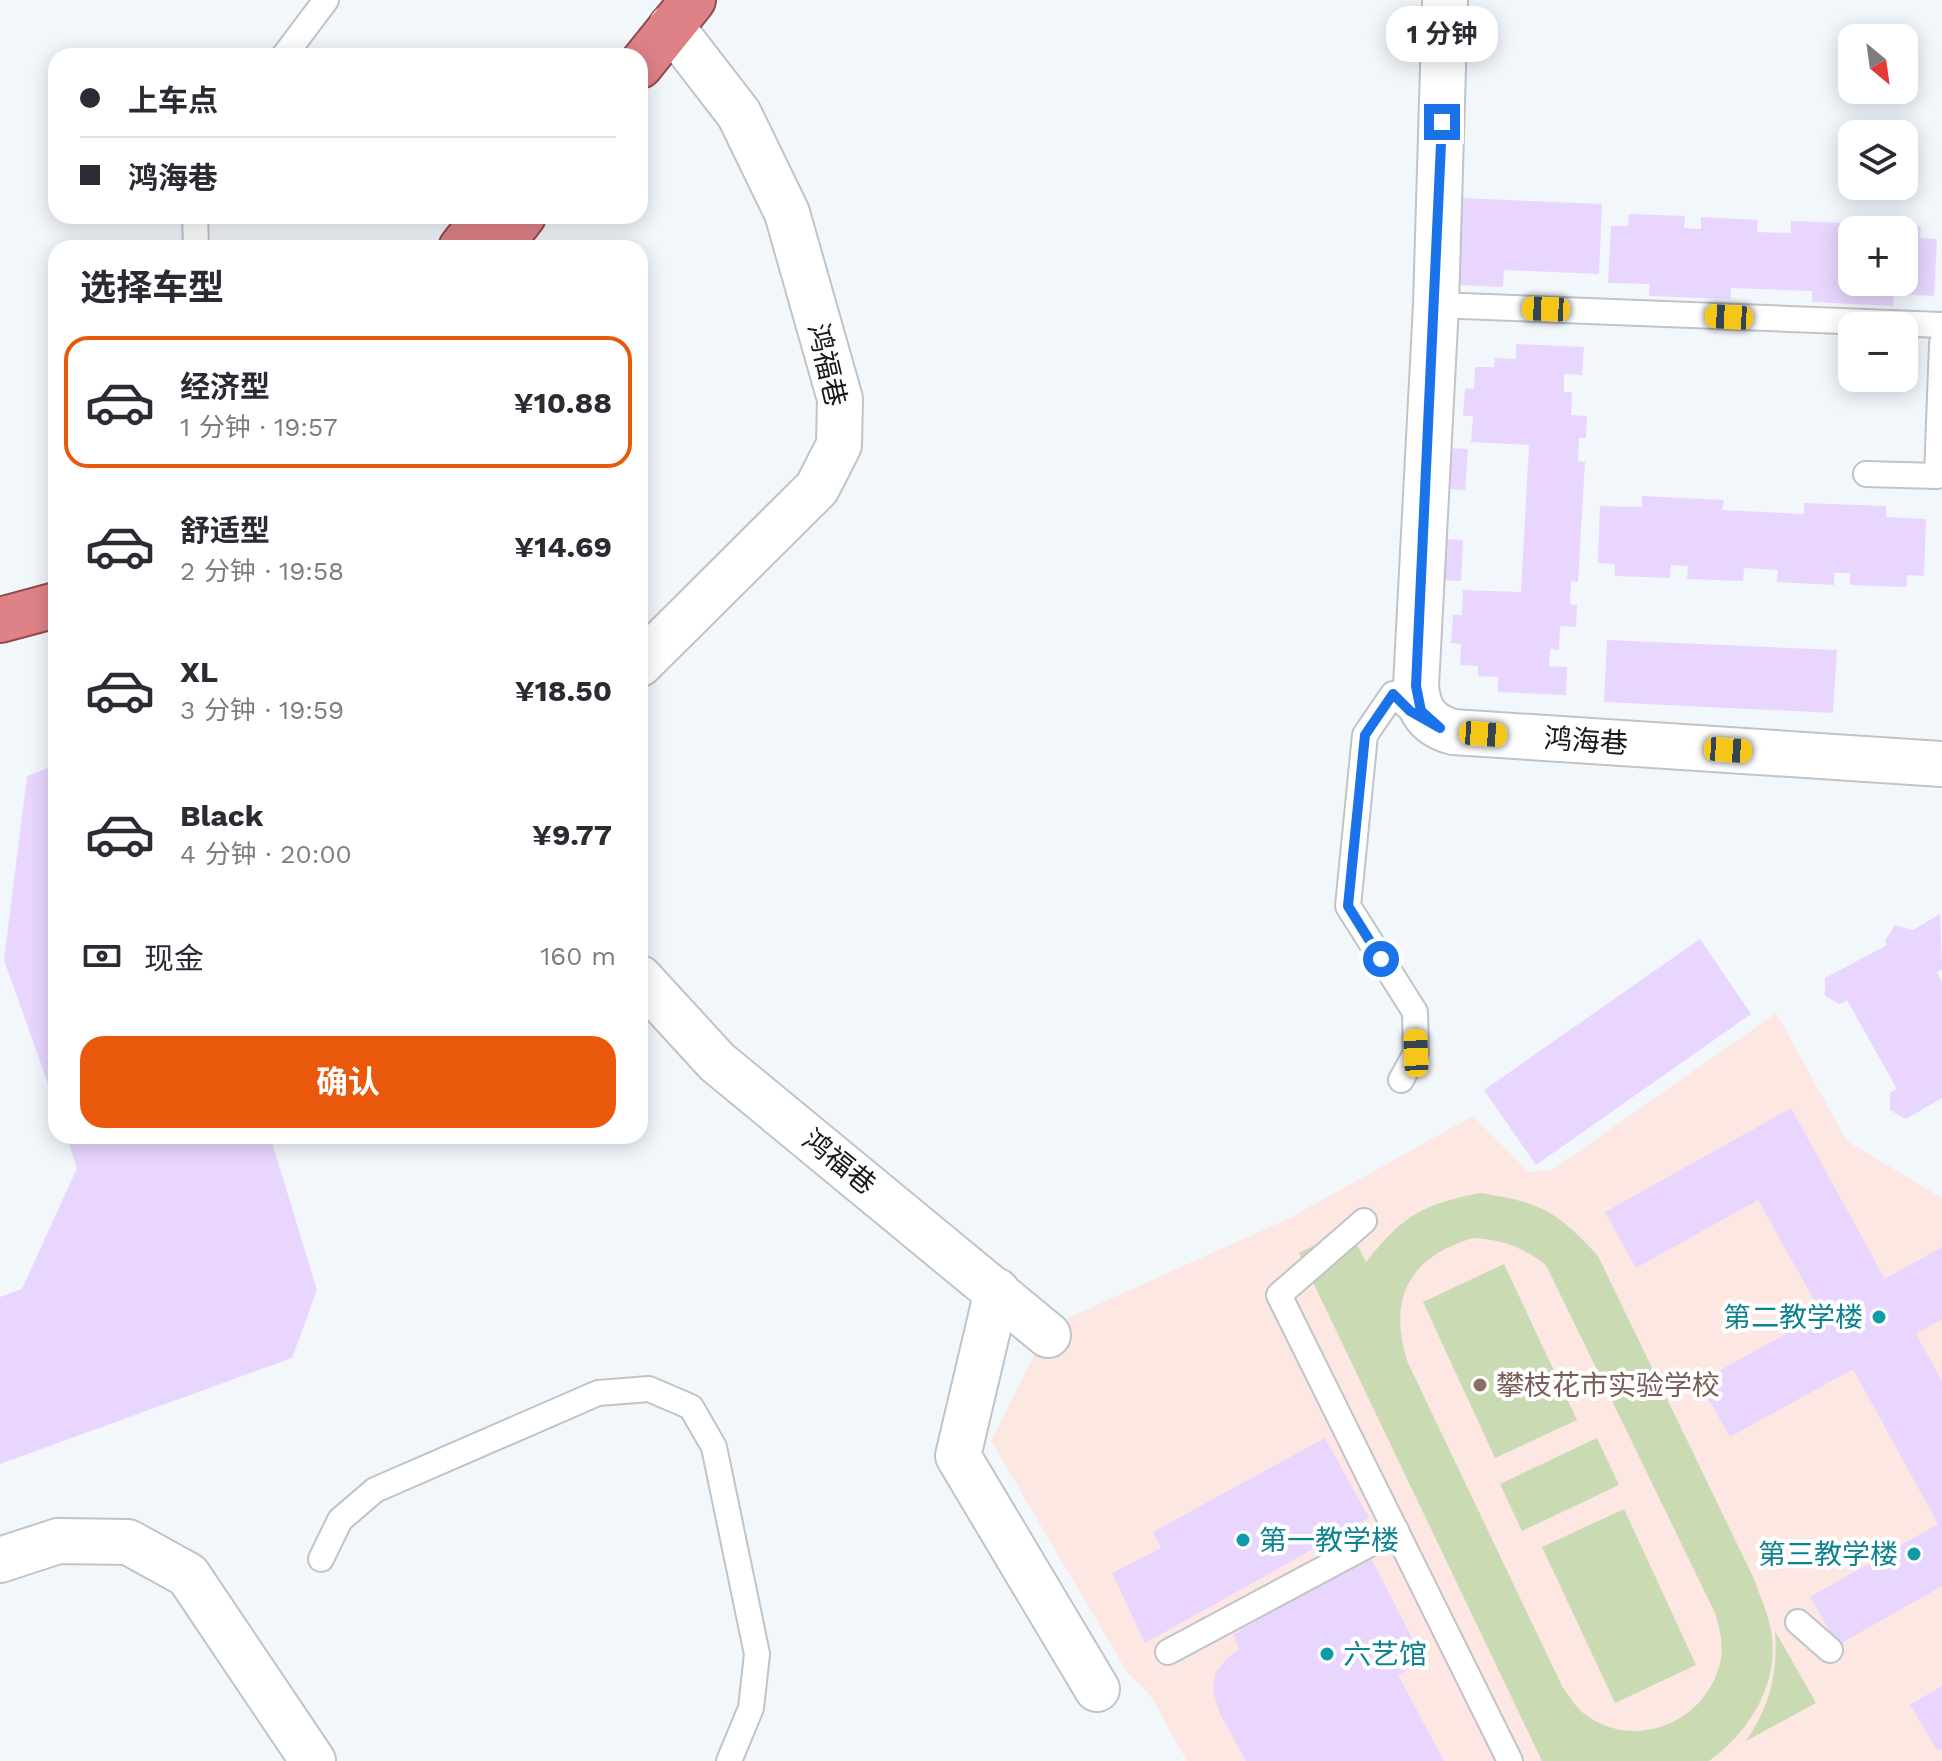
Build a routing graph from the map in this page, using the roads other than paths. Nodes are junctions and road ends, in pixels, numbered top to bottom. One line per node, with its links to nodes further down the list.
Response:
1 (326, 0): 4 (lane)
2 (1445, 0): 11 (street)
3 (673, 9): 5 (highway); 6 (highway); 19 (street, 鸿福巷)
4 (290, 48)
5 (621, 48)
6 (648, 52)
7 (480, 224): 9 (highway)
8 (517, 224): 10 (highway)
9 (467, 240)
10 (504, 240)
11 (1436, 305): 12 (lane); 20 (street)
12 (1942, 325)
13 (1942, 343): 14 (lane)
14 (1866, 474)
15 (48, 607): 16 (highway)
16 (0, 620)
17 (48, 637): 18 (highway)
18 (0, 651)
19 (648, 656)
20 (1440, 728): 21 (street, 鸿海巷); 23 (lane)
21 (1942, 764)
22 (648, 987): 25 (street, 鸿福巷)
23 (1401, 1080)
24 (1364, 1221): 27 (lane)
25 (997, 1291): 26 (street, 鸿福巷); 33 (street)
26 (1048, 1335)
27 (1396, 1530): 32 (lane); 36 (lane)
28 (321, 1559): 35 (lane)
29 (0, 1560): 34 (street)
30 (1798, 1622): 31 (lane)
31 (1830, 1650)
32 (1168, 1652)
33 (1097, 1689)
34 (313, 1761)
35 (729, 1761)
36 (1510, 1761)

